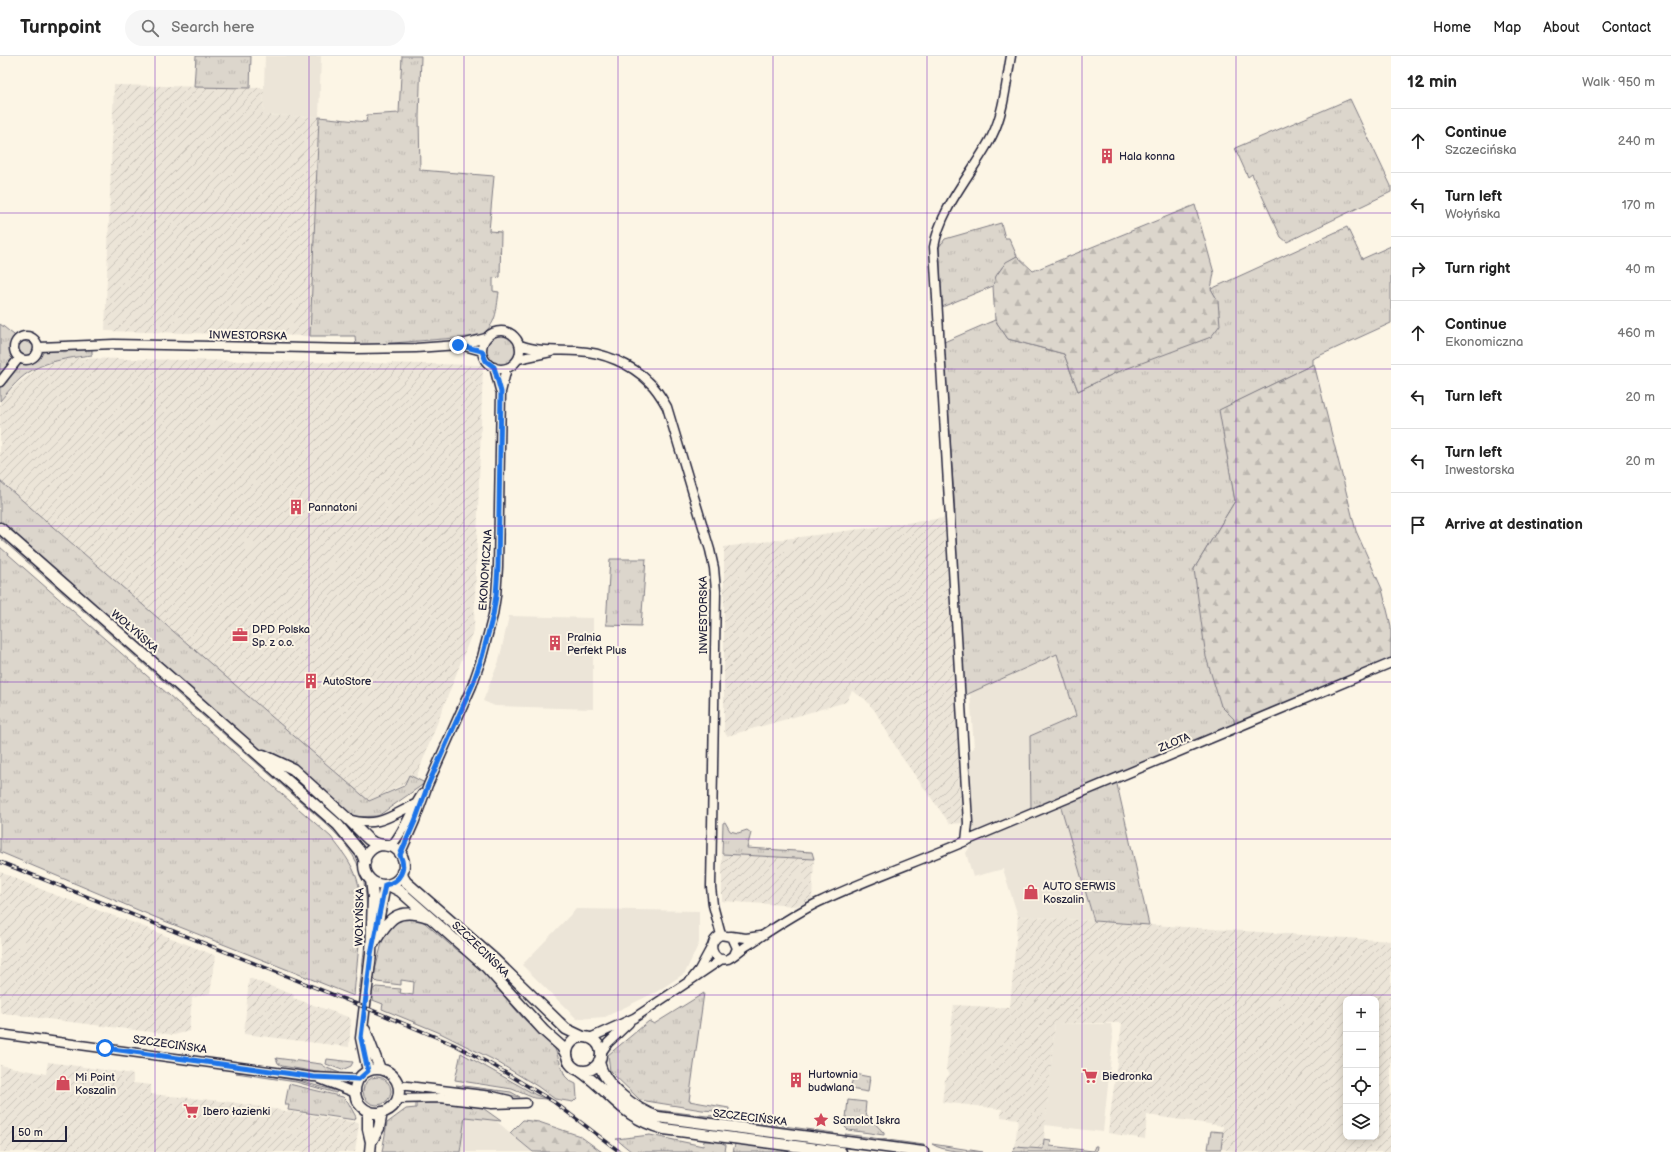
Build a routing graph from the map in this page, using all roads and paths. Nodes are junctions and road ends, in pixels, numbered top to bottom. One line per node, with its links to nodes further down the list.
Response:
1 (1011, 56): 20 (street)
2 (486, 338): 3 (street, INWESTORSKA); 4 (street); 6 (street)
3 (458, 345): 5 (street, INWESTORSKA); 6 (street, INWESTORSKA)
4 (520, 345): 7 (street, INWESTORSKA); 9 (street)
5 (39, 346): 8 (street); 8 (street)
6 (482, 351): 10 (street)
7 (557, 351): 9 (street, INWESTORSKA); 28 (street, INWESTORSKA)
8 (19, 358): 12 (street)
9 (518, 359): 11 (street)
10 (494, 367): 11 (street); 13 (street, EKONOMICZNA)
11 (507, 368): 13 (street, EKONOMICZNA)
12 (0, 382)
13 (501, 392): 17 (street, EKONOMICZNA)
14 (0, 528): 16 (main road, WOŁYŃSKA)
15 (1391, 663): 20 (street, ZŁOTA)
16 (254, 751): 19 (main road, WOŁYŃSKA); 23 (main road, WOŁYŃSKA)
17 (428, 785): 18 (street, EKONOMICZNA); 22 (street, EKONOMICZNA)
18 (414, 804): 19 (street); 21 (street, EKONOMICZNA)
19 (348, 818): 21 (main road, WOŁYŃSKA)
20 (966, 841): 30 (street, ZŁOTA)
21 (389, 847): 22 (main road); 23 (main road)
22 (400, 855): 24 (main road)
23 (364, 862): 25 (main road)
24 (402, 872): 26 (main road); 40 (main road, SZCZECIŃSKA)
25 (371, 880): 26 (main road); 33 (main road, WOŁYŃSKA)
26 (386, 885): 27 (main road, SZCZECIŃSKA); 31 (main road, WOŁYŃSKA)
27 (432, 919): 31 (main road); 41 (main road, SZCZECIŃSKA)
28 (722, 935): 29 (street); 32 (street)
29 (731, 936): 30 (street); 34 (street)
30 (763, 936): 34 (street, ZŁOTA)
31 (374, 943): 33 (main road, WOŁYŃSKA)
32 (712, 946): 35 (street); 36 (street)
33 (371, 954): 38 (main road, WOŁYŃSKA)
34 (734, 955): 35 (street)
35 (722, 959): 36 (street)
36 (691, 980): 37 (street)
37 (634, 1018): 40 (street); 42 (street)
38 (364, 1024): 43 (main road, WOŁYŃSKA); 44 (main road, WOŁYŃSKA)
39 (0, 1034): 46 (street, SZCZECIŃSKA)
40 (587, 1038): 41 (main road); 42 (main road)
41 (567, 1056): 45 (main road)
42 (600, 1057): 45 (main road); 55 (main road, SZCZECIŃSKA)
43 (380, 1069): 44 (main road); 48 (main road)
44 (368, 1071): 47 (main road)
45 (580, 1071): 54 (main road, SZCZECIŃSKA)
46 (314, 1077): 47 (street, SZCZECIŃSKA); 49 (street, SZCZECIŃSKA)
47 (359, 1079): 49 (main road)
48 (399, 1085): 50 (main road); 50 (street)
49 (356, 1093): 51 (main road)
50 (398, 1099): 52 (main road)
51 (368, 1111): 52 (main road); 53 (main road)
52 (382, 1112): 53 (main road)
53 (370, 1147)
54 (841, 1152)
55 (922, 1152)

